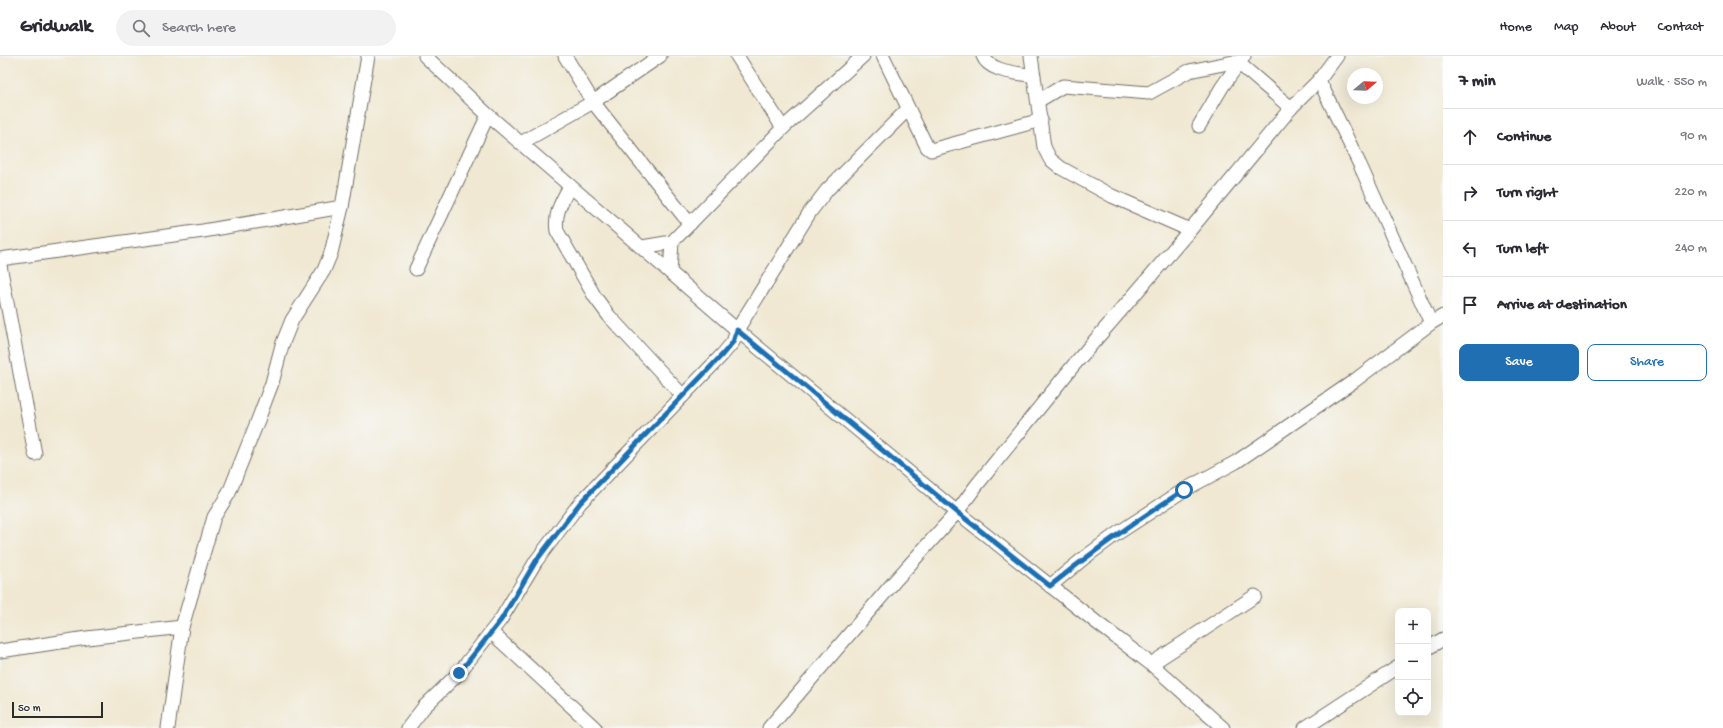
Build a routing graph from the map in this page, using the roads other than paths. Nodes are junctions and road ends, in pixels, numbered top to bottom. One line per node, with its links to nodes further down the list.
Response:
1 (368, 56): 24 (street)
2 (425, 56): 18 (street)
3 (565, 56): 15 (street)
4 (660, 56): 15 (street)
5 (737, 56): 21 (street)
6 (863, 56): 21 (street)
7 (883, 56): 17 (street)
8 (983, 56): 12 (street)
9 (1031, 56): 12 (street)
10 (1337, 56): 13 (street)
11 (1241, 60): 14 (street); 16 (street); 20 (street)
12 (1034, 76): 14 (street)
13 (1319, 80): 16 (street); 34 (street)
14 (1038, 101): 19 (street)
15 (593, 102): 22 (street); 25 (street)
16 (1290, 108): 26 (street)
17 (908, 109): 19 (street); 35 (street)
18 (488, 115): 22 (street); 31 (street)
19 (1041, 120): 26 (street)
20 (1199, 126)
21 (783, 128): 25 (street)
22 (521, 143): 23 (street)
23 (570, 186): 28 (street); 36 (street)
24 (342, 207): 29 (street); 41 (street)
25 (690, 224): 27 (street)
26 (1190, 230): 38 (street)
27 (672, 242): 28 (street); 32 (street)
28 (642, 247): 32 (street)
29 (0, 259)
30 (0, 265): 37 (street)
31 (416, 270)
32 (670, 272): 35 (street)
33 (1443, 316): 34 (street)
34 (1431, 323): 39 (street)
35 (737, 330): 36 (street); 38 (street)
36 (683, 396): 42 (street)
37 (35, 454)
38 (957, 512): 39 (street); 51 (street)
39 (1050, 586): 46 (street)
40 (1255, 596): 46 (street)
41 (182, 627): 45 (street); 48 (street)
42 (491, 632): 49 (street); 50 (street)
43 (1443, 639): 44 (street)
44 (1431, 646)
45 (0, 651)
46 (1151, 664): 52 (street)
47 (1395, 669): 53 (street)
48 (168, 728)
49 (408, 728)
50 (595, 728)
51 (769, 728)
52 (1224, 728)
53 (1305, 728)

